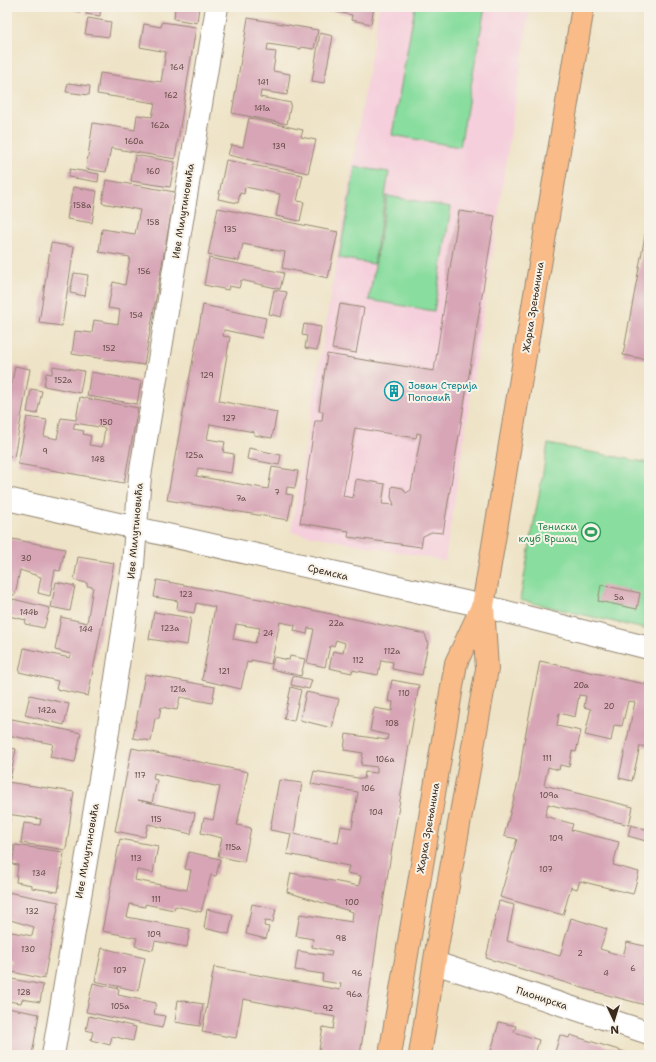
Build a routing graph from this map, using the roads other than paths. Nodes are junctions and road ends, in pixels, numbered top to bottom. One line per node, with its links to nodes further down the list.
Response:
1 (216, 7): 4 (street, Иве Милутиновића)
2 (583, 7): 5 (main road, Жарка Зрењанина)
3 (7, 499): 4 (street, Сремска)
4 (136, 529): 5 (street, Сремска); 9 (street, Иве Милутиновића)
5 (483, 606): 6 (street, Сремска); 7 (main road, Жарка Зрењанина); 10 (main road, Жарка Зрењанина)
6 (649, 648)
7 (434, 963): 8 (street, Пионирска); 11 (main road, Жарка Зрењанина)
8 (649, 1034)
9 (53, 1055)
10 (390, 1055)
11 (420, 1055)

